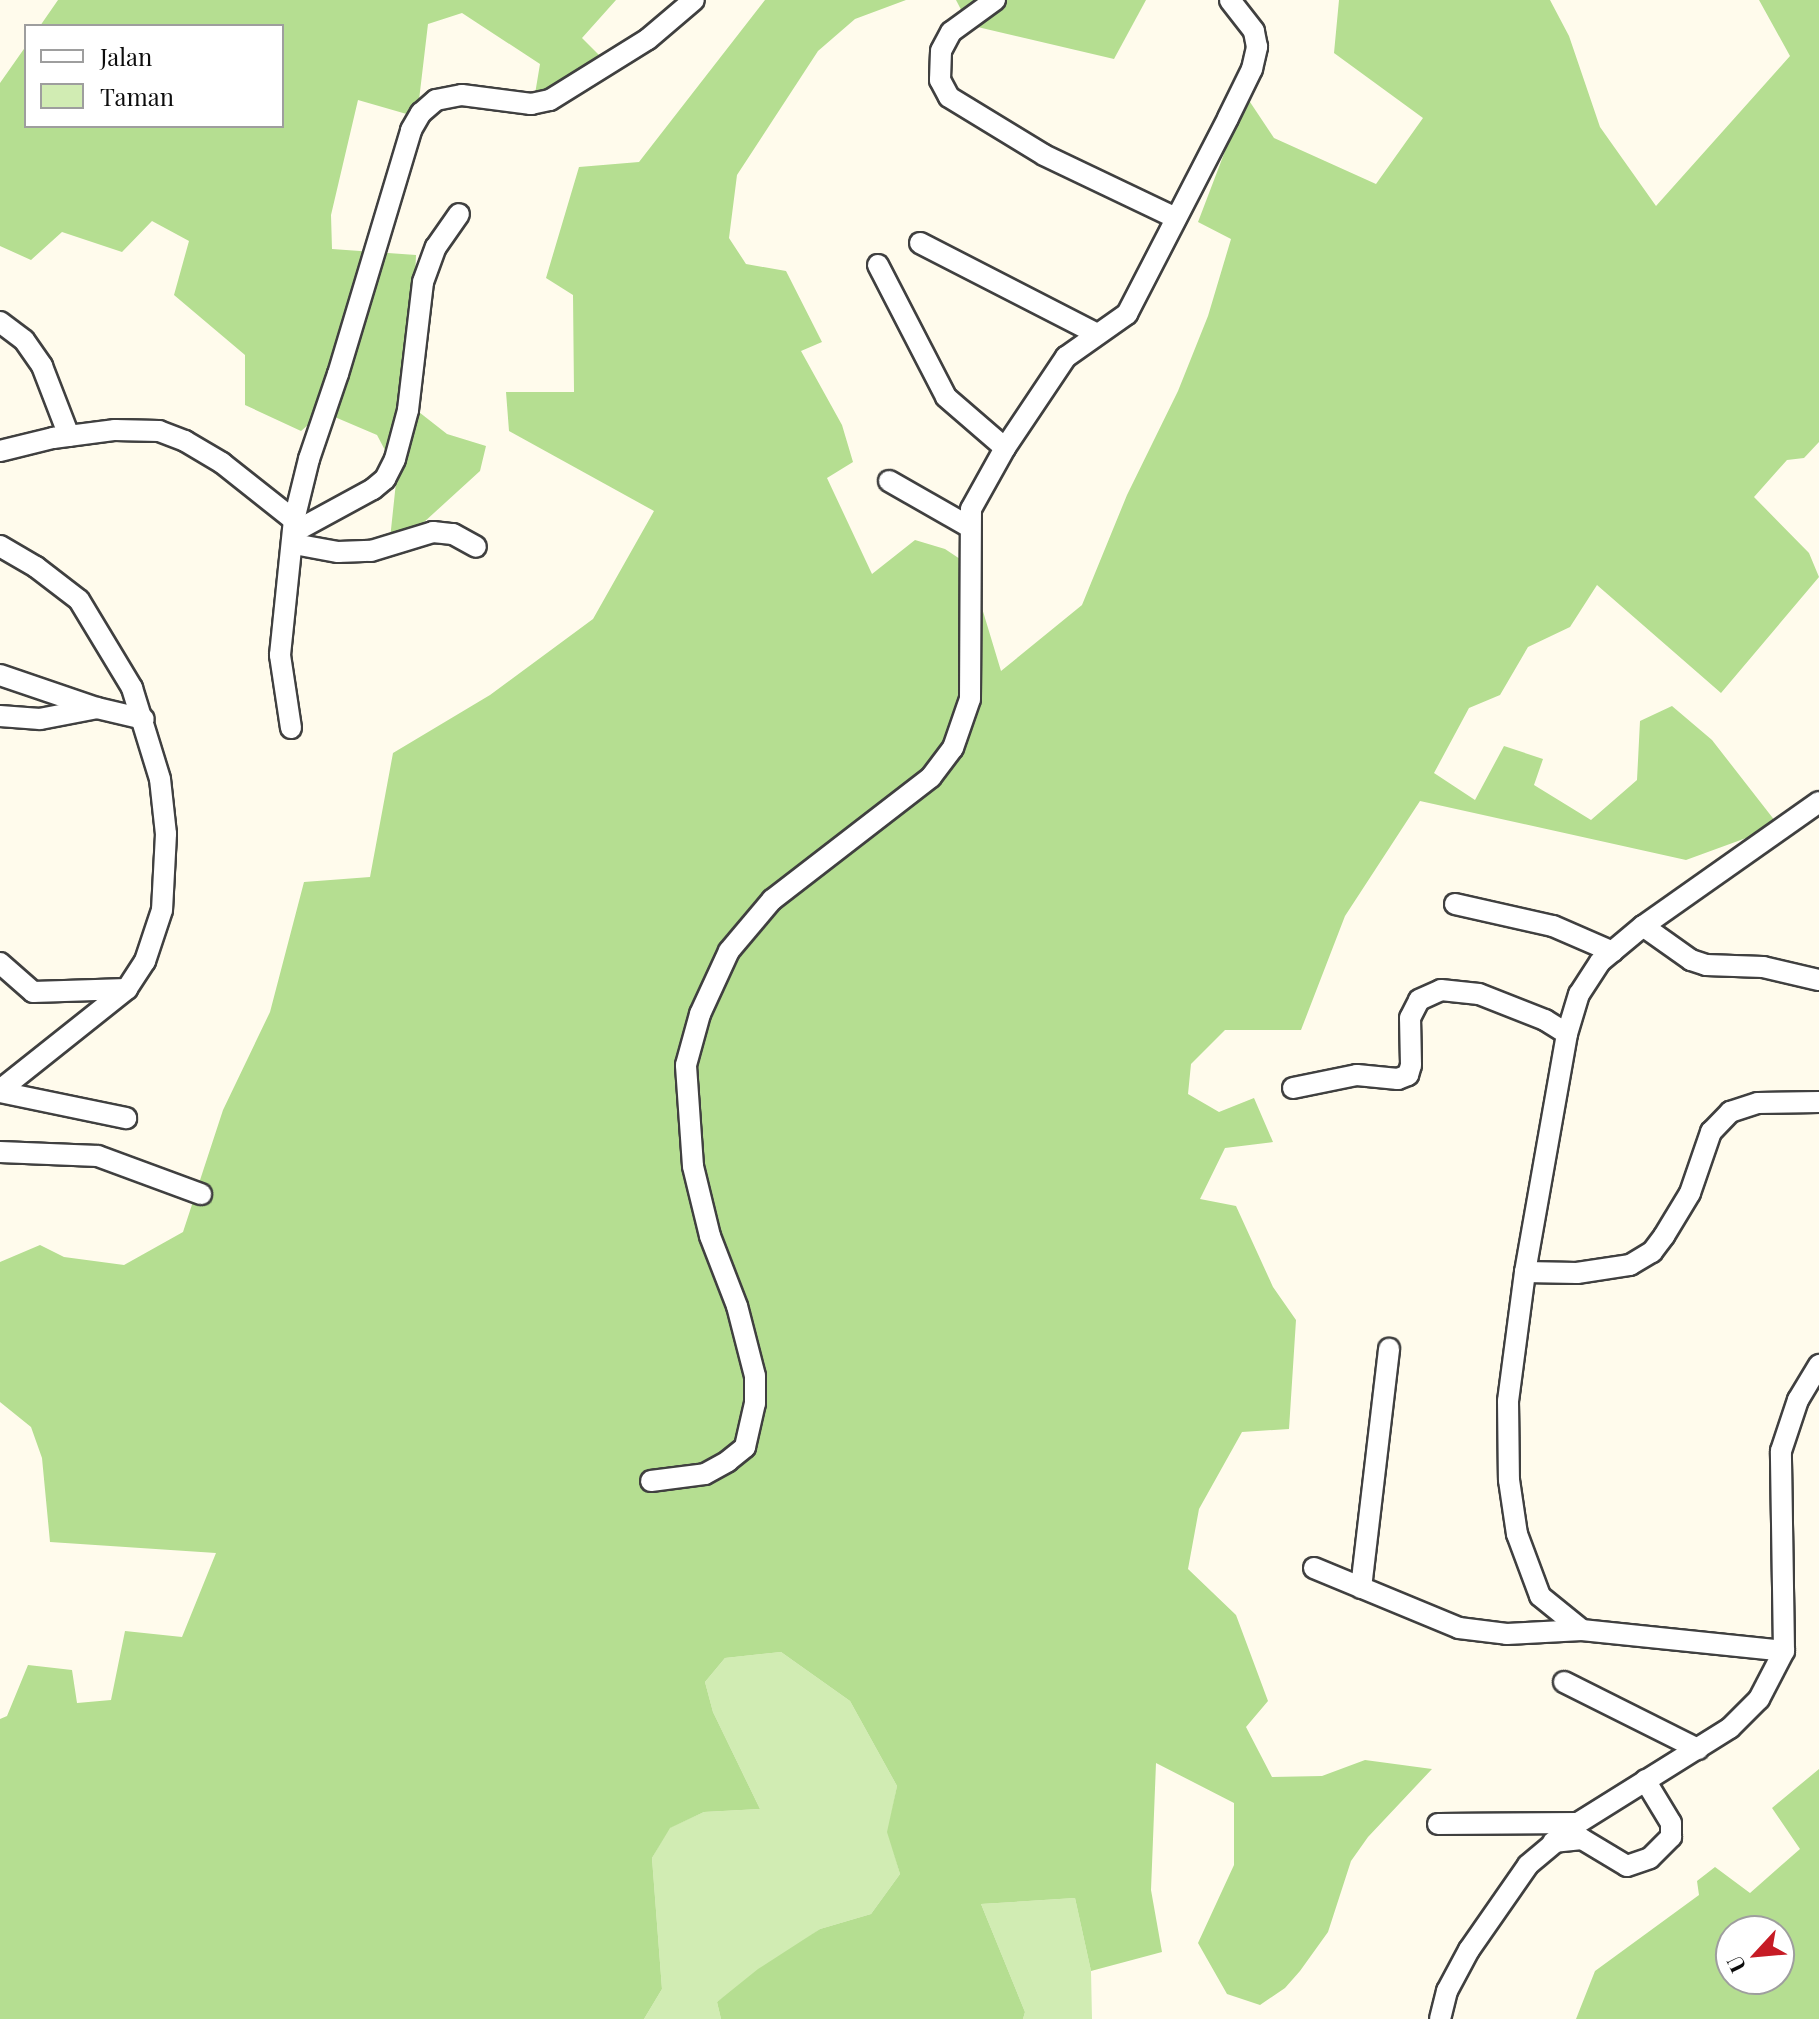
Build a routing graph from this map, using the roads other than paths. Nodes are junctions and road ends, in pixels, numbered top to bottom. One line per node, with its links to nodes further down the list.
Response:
1 (694, 0): 15 (street)
2 (995, 0): 5 (street)
3 (1230, 0): 5 (street)
4 (459, 214): 15 (street)
5 (1176, 218): 9 (street)
6 (920, 243): 9 (street)
7 (878, 265): 11 (street)
8 (0, 322): 10 (street)
9 (1097, 334): 11 (street)
10 (69, 436): 12 (street); 15 (street)
11 (1005, 448): 14 (street)
12 (0, 451)
13 (889, 481): 14 (street)
14 (968, 526): 40 (street)
15 (294, 532): 17 (street); 22 (street)
16 (0, 546): 21 (street)
17 (476, 547)
18 (0, 675): 19 (street)
19 (97, 708): 20 (street); 21 (street)
20 (0, 716)
21 (144, 719): 29 (street)
22 (291, 728)
23 (1819, 802): 25 (street)
24 (1455, 904): 26 (street)
25 (1643, 926): 26 (street); 28 (street)
26 (1613, 952): 30 (street)
27 (0, 963): 29 (street)
28 (1819, 980)
29 (127, 989): 32 (street)
30 (1567, 1034): 31 (street); 37 (street)
31 (1293, 1088)
32 (0, 1091): 34 (street)
33 (1819, 1102): 37 (street)
34 (126, 1118)
35 (0, 1152): 36 (street)
36 (201, 1194)
37 (1525, 1272): 43 (street)
38 (1389, 1349): 42 (street)
39 (1819, 1365): 44 (street)
40 (651, 1481)
41 (1314, 1568): 42 (street)
42 (1361, 1588): 43 (street)
43 (1582, 1630): 44 (street)
44 (1784, 1651): 46 (street)
45 (1564, 1682): 46 (street)
46 (1698, 1749): 47 (street)
47 (1645, 1780): 48 (street); 50 (street)
48 (1578, 1823): 49 (street); 50 (street)
49 (1438, 1824)
50 (1550, 1843): 51 (street)
51 (1440, 2019)

